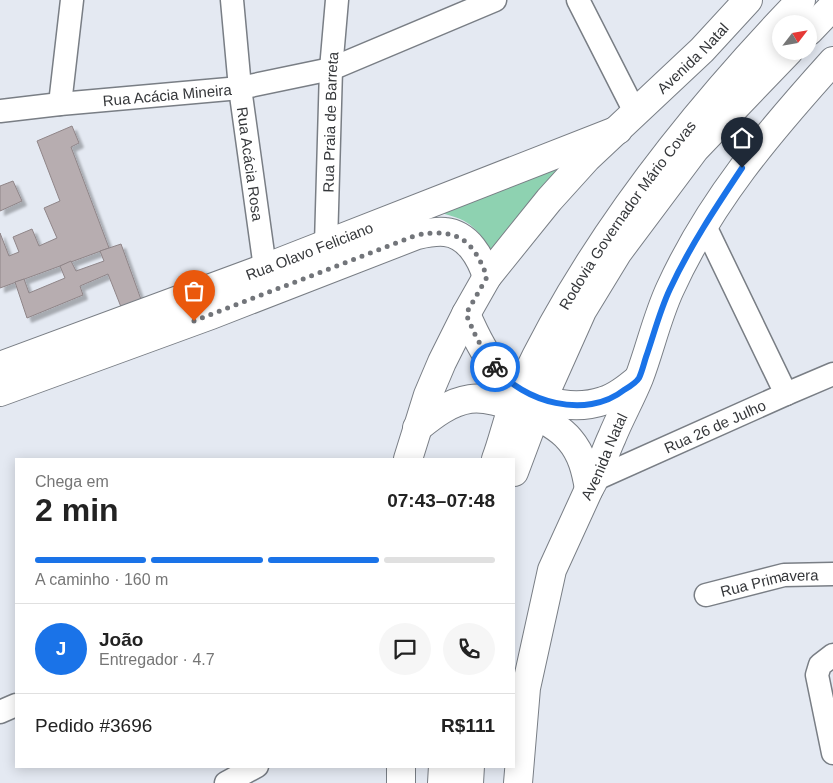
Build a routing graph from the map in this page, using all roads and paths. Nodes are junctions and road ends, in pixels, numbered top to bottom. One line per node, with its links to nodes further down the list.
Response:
1 (72, 0): 14 (street)
2 (232, 0): 13 (street, Rua Acácia Rosa)
3 (337, 0): 12 (street, Rua Praia de Barreta)
4 (495, 0): 12 (street, Rua Acácia Mineira)
5 (578, 0): 16 (street)
6 (748, 0): 16 (main road, Avenida Natal)
7 (801, 0): 27 (main road, Rodovia Governador Mário Covas)
8 (833, 6): 9 (main road)
9 (818, 22)
10 (781, 60): 27 (main road, Rodovia Governador Mário Covas)
11 (833, 62): 17 (main road, Avenida Natal)
12 (331, 69): 13 (street, Rua Acácia Mineira); 18 (street, Rua Praia de Barreta)
13 (240, 88): 14 (street, Rua Acácia Mineira); 19 (street, Rua Acácia Rosa)
14 (60, 104): 15 (street, Rua Acácia Mineira)
15 (0, 112)
16 (627, 122): 18 (main road, Rua Olavo Feliciano); 20 (main road, Avenida Natal)
17 (704, 224): 24 (main road, Avenida Natal); 26 (street)
18 (326, 244): 19 (main road, Rua Olavo Feliciano)
19 (265, 268): 22 (main road, Rua Olavo Feliciano)
20 (487, 277): 21 (main road, Avenida Natal); 25 (main road, Rua Olavo Feliciano)
21 (466, 314): 27 (main road); 28 (main road, Avenida Natal)
22 (0, 366)
23 (833, 374): 26 (street, Rua 26 de Julho)
24 (638, 379): 27 (main road); 32 (main road, Avenida Natal)
25 (0, 392)
26 (786, 394): 32 (street, Rua 26 de Julho)
27 (527, 402): 28 (main road); 30 (main road, Rodovia Governador Mário Covas); 31 (main road, Rodovia Governador Mário Covas); 32 (main road)
28 (417, 428): 29 (main road, Avenida Natal)
29 (408, 458)
30 (497, 458)
31 (515, 467)
32 (592, 484): 47 (main road, Avenida Natal)
33 (833, 574): 34 (street, Rua Primavera)
34 (706, 595)
35 (833, 655): 38 (street)
36 (15, 705): 37 (street)
37 (0, 712)
38 (833, 753)
39 (253, 768): 43 (street)
40 (401, 768): 44 (main road)
41 (443, 768): 45 (main road)
42 (470, 768): 46 (main road)
43 (226, 783)
44 (400, 783)
45 (442, 783)
46 (469, 783)
47 (518, 783)

